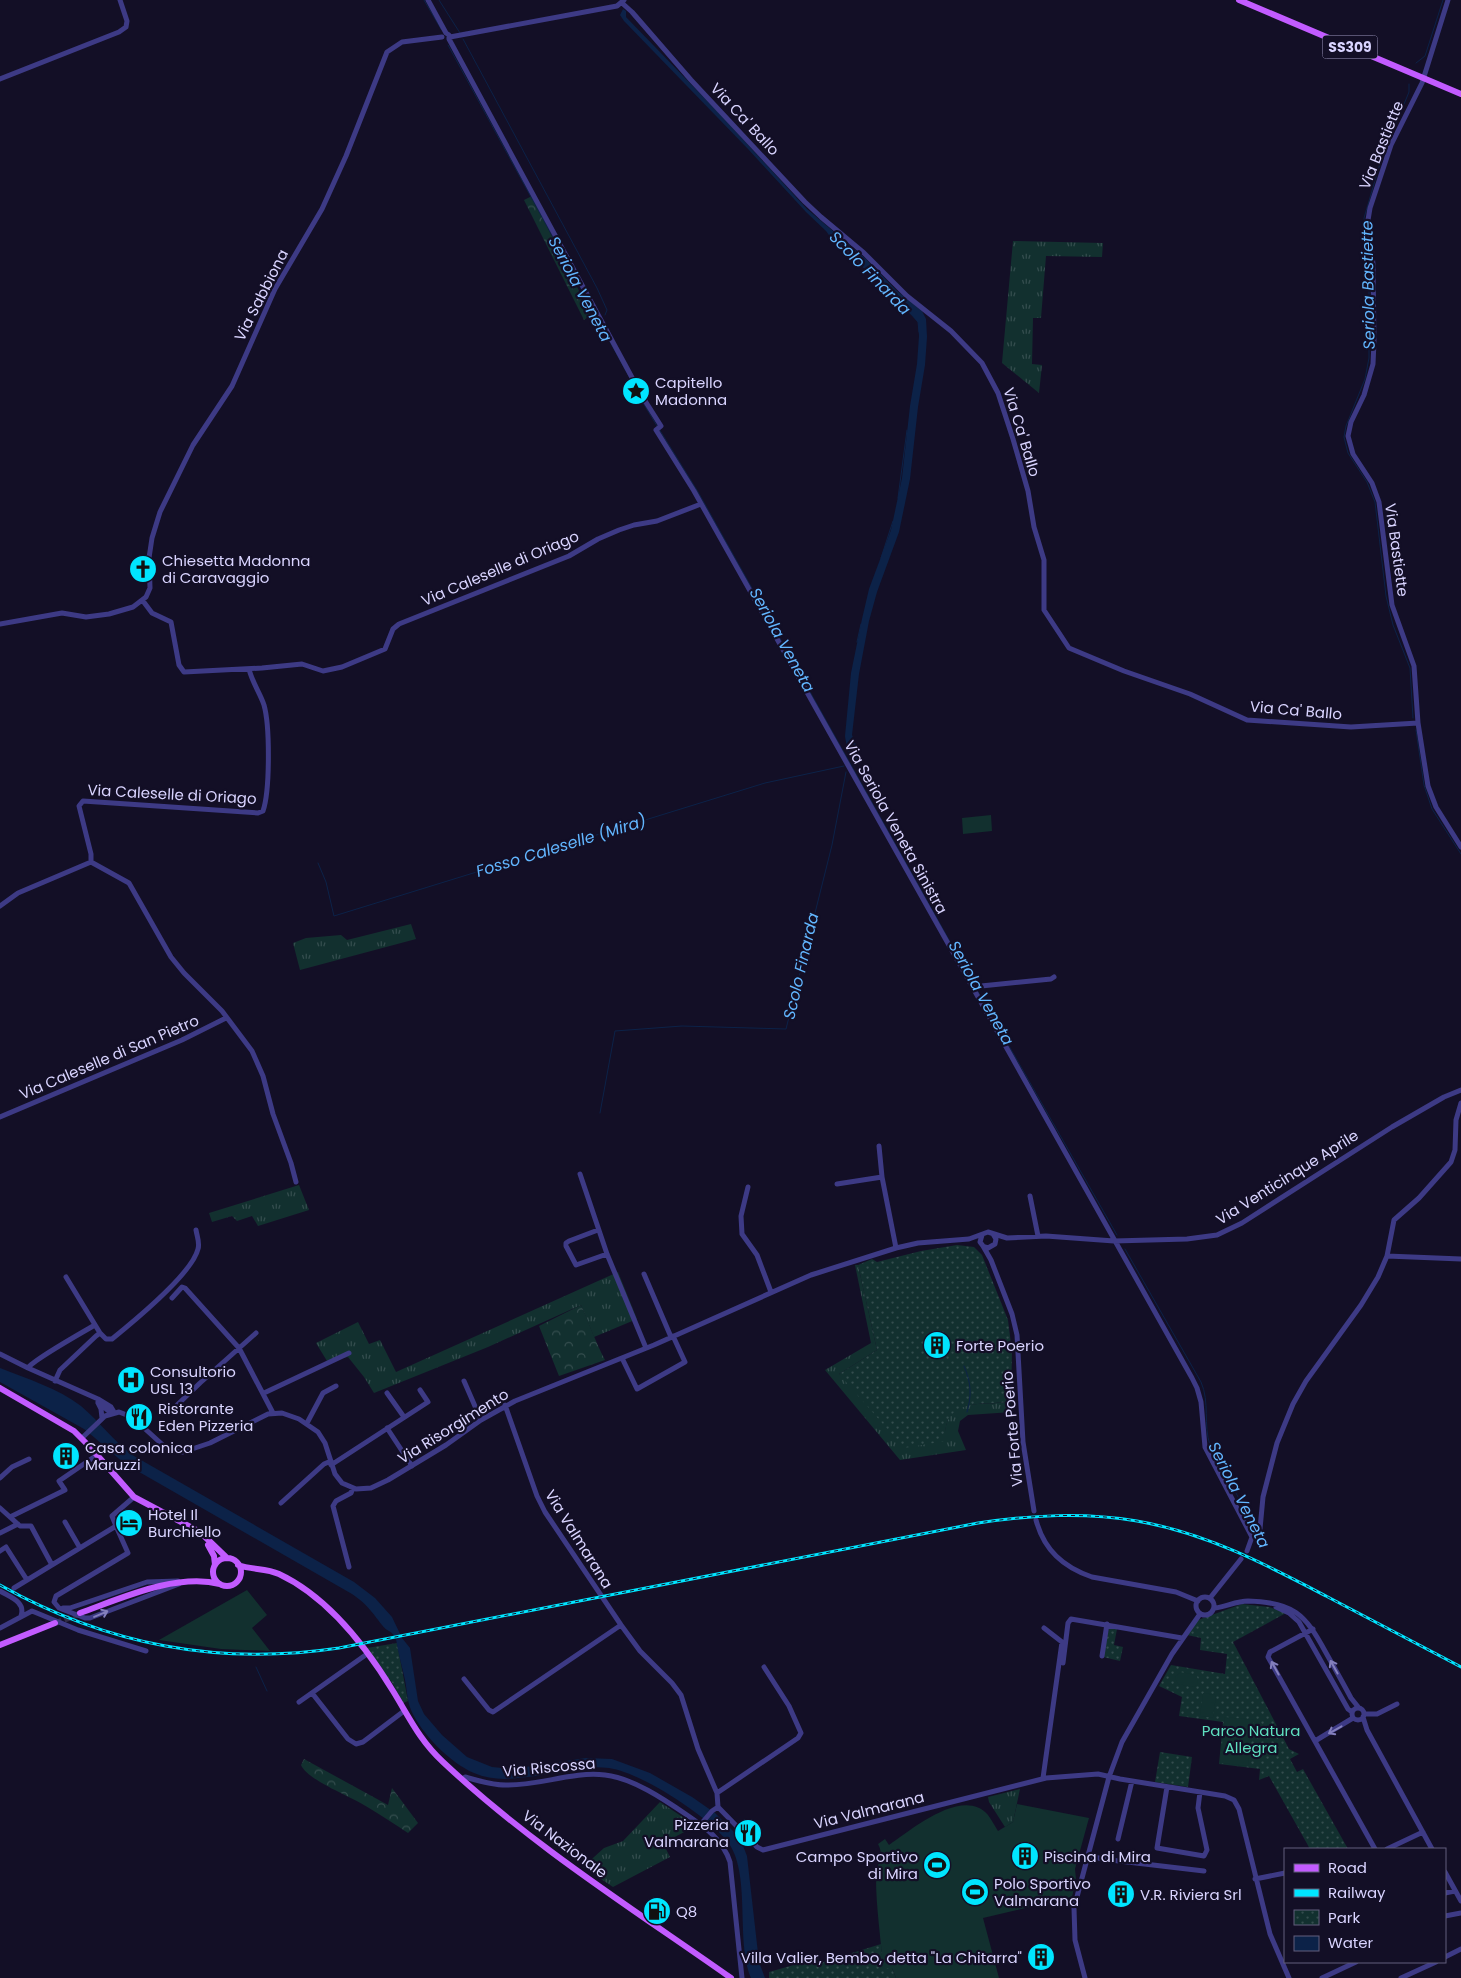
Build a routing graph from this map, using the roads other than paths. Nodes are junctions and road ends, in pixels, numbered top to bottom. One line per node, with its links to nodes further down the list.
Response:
1 (120, 0): 8 (street)
2 (428, 0): 6 (street, Via Seriola Veneta Sinistra)
3 (1239, 0): 7 (main road, SS309)
4 (1448, 0): 7 (street, Via Bastiette)
5 (623, 2): 6 (street, Via Sabbiona); 14 (street, Via Ca' Ballo)
6 (447, 36): 10 (street, Via Seriola Veneta Sinistra); 11 (street, Via Sabbiona)
7 (1423, 78): 9 (main road, SS309); 14 (street, Via Bastiette)
8 (0, 79)
9 (1461, 94)
10 (701, 504): 13 (street, Via Caleselle di Oriago); 38 (street, Via Seriola Veneta Sinistra)
11 (143, 601): 12 (street); 13 (street)
12 (0, 624)
13 (249, 669): 16 (street, Via Caleselle di Oriago)
14 (1418, 723): 15 (street, Via Bastiette)
15 (1461, 847)
16 (91, 862): 17 (street); 20 (street, Via Caleselle di San Pietro)
17 (0, 906)
18 (1054, 977): 19 (street)
19 (981, 986)
20 (226, 1018): 23 (street, Via Caleselle di San Pietro); 27 (street, Via Caleselle di San Pietro)
21 (1461, 1090): 38 (street, Via Venticinque Aprile)
22 (1461, 1103): 43 (street)
23 (0, 1117)
24 (879, 1146): 26 (street)
25 (580, 1174): 32 (street)
26 (882, 1177): 28 (street); 41 (street)
27 (296, 1182)
28 (837, 1184)
29 (748, 1187): 48 (street)
30 (1030, 1196): 35 (street)
31 (196, 1230): 51 (street)
32 (598, 1230): 42 (street); 42 (street)
33 (982, 1234): 34 (street, Via Risorgimento); 37 (street, Via Risorgimento); 39 (street)
34 (993, 1234): 36 (street, Via Risorgimento); 40 (street)
35 (1038, 1236): 36 (street, Via Risorgimento); 38 (street, Via Risorgimento)
36 (1007, 1238): 40 (street, Via Risorgimento)
37 (969, 1239): 39 (street, Via Risorgimento); 41 (street, Via Risorgimento)
38 (1114, 1241): 95 (street, Via Seriola Veneta Sinistra)
39 (982, 1245): 40 (street, Via Risorgimento); 45 (street)
40 (994, 1245): 45 (street)
41 (896, 1248): 48 (street, Via Risorgimento)
42 (607, 1254): 55 (street)
43 (1387, 1256): 44 (street); 95 (street)
44 (1461, 1259)
45 (991, 1260): 87 (street, Via Forte Poerio)
46 (644, 1274): 53 (street)
47 (66, 1277): 50 (street)
48 (771, 1292): 53 (street, Via Risorgimento)
49 (172, 1298): 54 (street)
50 (95, 1325): 51 (street); 59 (street)
51 (100, 1333): 60 (street)
52 (256, 1334): 54 (street)
53 (672, 1336): 55 (street, Via Risorgimento); 58 (street)
54 (239, 1348): 65 (street); 69 (street)
55 (646, 1348): 58 (street, Via Risorgimento)
56 (349, 1353): 65 (street)
57 (0, 1354): 59 (street)
58 (622, 1358): 68 (street, Via Risorgimento)
59 (28, 1368): 60 (street)
60 (55, 1381): 67 (street)
61 (464, 1381): 74 (street)
62 (336, 1386): 75 (street)
63 (0, 1388): 77 (main road)
64 (420, 1390): 72 (street)
65 (264, 1393): 71 (street)
66 (387, 1393): 72 (street)
67 (92, 1397): 70 (street); 73 (street)
68 (506, 1406): 74 (street, Via Risorgimento); 122 (street, Via Valmarana)
69 (176, 1407)
70 (112, 1412): 71 (street); 73 (street)
71 (273, 1413): 75 (street)
72 (404, 1417): 76 (street)
73 (101, 1419): 77 (street)
74 (481, 1420): 81 (street, Via Risorgimento)
75 (307, 1424): 80 (street)
76 (387, 1428): 80 (street); 81 (street)
77 (84, 1436): 78 (main road)
78 (97, 1455): 84 (main road); 88 (street)
79 (28, 1458): 82 (street)
80 (331, 1463): 83 (street); 85 (street)
81 (412, 1466): 83 (street, Via Risorgimento)
82 (0, 1478)
83 (353, 1488): 104 (street)
84 (134, 1497): 92 (main road); 93 (street)
85 (281, 1502)
86 (0, 1508): 88 (street)
87 (1034, 1511)
88 (10, 1517): 91 (street)
89 (1036, 1520): 113 (street)
90 (65, 1522): 96 (street)
91 (18, 1524): 94 (street); 101 (street)
92 (185, 1524): 99 (main road); 103 (main road)
93 (116, 1526): 96 (street); 115 (street)
94 (0, 1533)
95 (1254, 1537): 98 (street)
96 (80, 1548): 101 (street)
97 (0, 1551): 107 (street)
98 (1247, 1551)
99 (227, 1558): 102 (main road); 103 (main road)
100 (1241, 1559): 112 (street)
101 (52, 1565): 107 (street)
102 (238, 1565): 105 (main road, Via Nazionale); 106 (main road)
103 (214, 1567): 108 (main road); 109 (main road)
104 (349, 1567)
105 (258, 1570): 106 (main road); 130 (main road, Via Nazionale)
106 (239, 1578): 109 (main road)
107 (27, 1580): 110 (street)
108 (188, 1581): 109 (main road); 115 (street); 115 (street, one-way to 108); 117 (main road)
109 (220, 1584)
110 (14, 1588)
111 (0, 1591): 119 (street)
112 (1210, 1598): 113 (street); 116 (street)
113 (1198, 1601): 118 (street)
114 (1263, 1603): 116 (street); 125 (street); 126 (street)
115 (56, 1605)
116 (1215, 1608): 118 (street)
117 (80, 1613)
118 (1200, 1614): 127 (street)
119 (20, 1616): 123 (street); 129 (street)
120 (55, 1623): 128 (main road)
121 (1107, 1624): 127 (street); 131 (street); 132 (street)
122 (621, 1625): 134 (street); 150 (street, Via Valmarana)
123 (0, 1628)
124 (1044, 1628): 145 (street)
125 (1313, 1629): 126 (street); 138 (street, one-way to 125)
126 (1306, 1632): 141 (street); 143 (street, one-way to 126)
127 (1182, 1638): 144 (street)
128 (0, 1645)
129 (146, 1651)
130 (368, 1654): 135 (street); 139 (main road, Via Nazionale)
131 (1102, 1656)
132 (1063, 1664)
133 (764, 1667): 150 (street)
134 (464, 1679)
135 (312, 1693): 136 (street); 139 (street)
136 (299, 1702)
137 (1397, 1704): 140 (street)
138 (1359, 1708): 140 (street); 141 (street)
139 (404, 1711): 146 (main road, Via Nazionale)
140 (1364, 1716): 141 (street); 142 (street)
141 (1354, 1717): 142 (street); 143 (street, one-way to 143)
142 (1367, 1730): 153 (street)
143 (1315, 1741): 155 (street)
144 (1109, 1776): 145 (street, Via Valmarana); 147 (street, Via Valmarana); 158 (street)
145 (1043, 1778): 151 (street, Via Valmarana)
146 (462, 1779): 152 (street, Via Riscossa); 172 (main road, Via Nazionale)
147 (1132, 1781): 148 (street, Via Valmarana); 154 (street)
148 (1167, 1787): 149 (street, Via Valmarana); 149 (street)
149 (1200, 1792): 162 (street, Via Valmarana)
150 (717, 1793): 151 (street, Via Valmarana)
151 (718, 1807): 152 (street)
152 (702, 1823): 173 (street, Via Riscossa)
153 (1423, 1832): 156 (street); 157 (street)
154 (1118, 1839)
155 (1374, 1848)
156 (1389, 1848)
157 (1431, 1848)
158 (1087, 1855): 159 (street); 174 (street)
159 (1204, 1871)
160 (1284, 1873): 162 (street)
161 (1446, 1874): 163 (street)
162 (1255, 1878): 175 (street, Via Valmarana)
163 (1455, 1891): 164 (street); 165 (street)
164 (1446, 1893)
165 (1461, 1901)
166 (1461, 1913): 167 (street)
167 (1446, 1916)
168 (1461, 1949): 169 (street)
169 (1446, 1956)
170 (1354, 1963): 176 (street)
171 (1434, 1963): 177 (street)
172 (731, 1978)
173 (742, 1978)
174 (1085, 1978)
175 (1289, 1978)
176 (1322, 1978)
177 (1401, 1978)

